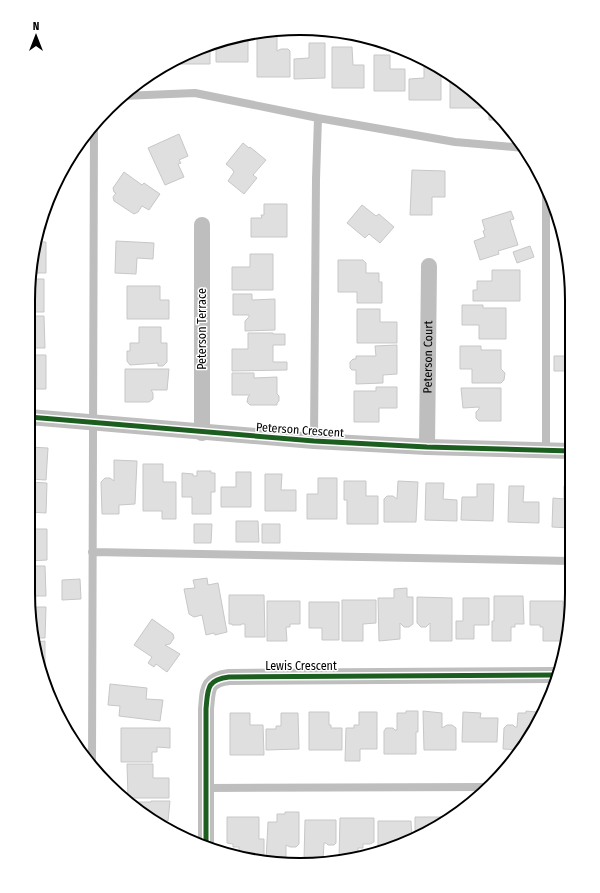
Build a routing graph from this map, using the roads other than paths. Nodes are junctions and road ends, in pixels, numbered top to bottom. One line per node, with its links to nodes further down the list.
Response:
1 (132, 96): 2 (lane)
2 (318, 118): 4 (lane); 11 (lane)
3 (94, 134): 9 (lane)
4 (516, 147)
5 (546, 202): 13 (lane)
6 (202, 225): 10 (street, Peterson Terrace)
7 (429, 266): 12 (street, Peterson Court)
8 (35, 417): 9 (street, Peterson Crescent)
9 (92, 422): 10 (street, Peterson Crescent); 15 (lane)
10 (202, 433): 11 (street, Peterson Crescent)
11 (314, 441): 12 (street, Peterson Crescent)
12 (428, 447): 13 (street, Peterson Crescent)
13 (546, 450): 14 (street, Peterson Crescent)
14 (565, 451)
15 (92, 552): 16 (lane); 18 (lane)
16 (565, 561)
17 (552, 675): 20 (street, Lewis Crescent)
18 (92, 757)
19 (480, 787): 20 (lane)
20 (206, 788): 21 (street, Lewis Crescent)
21 (206, 841)

